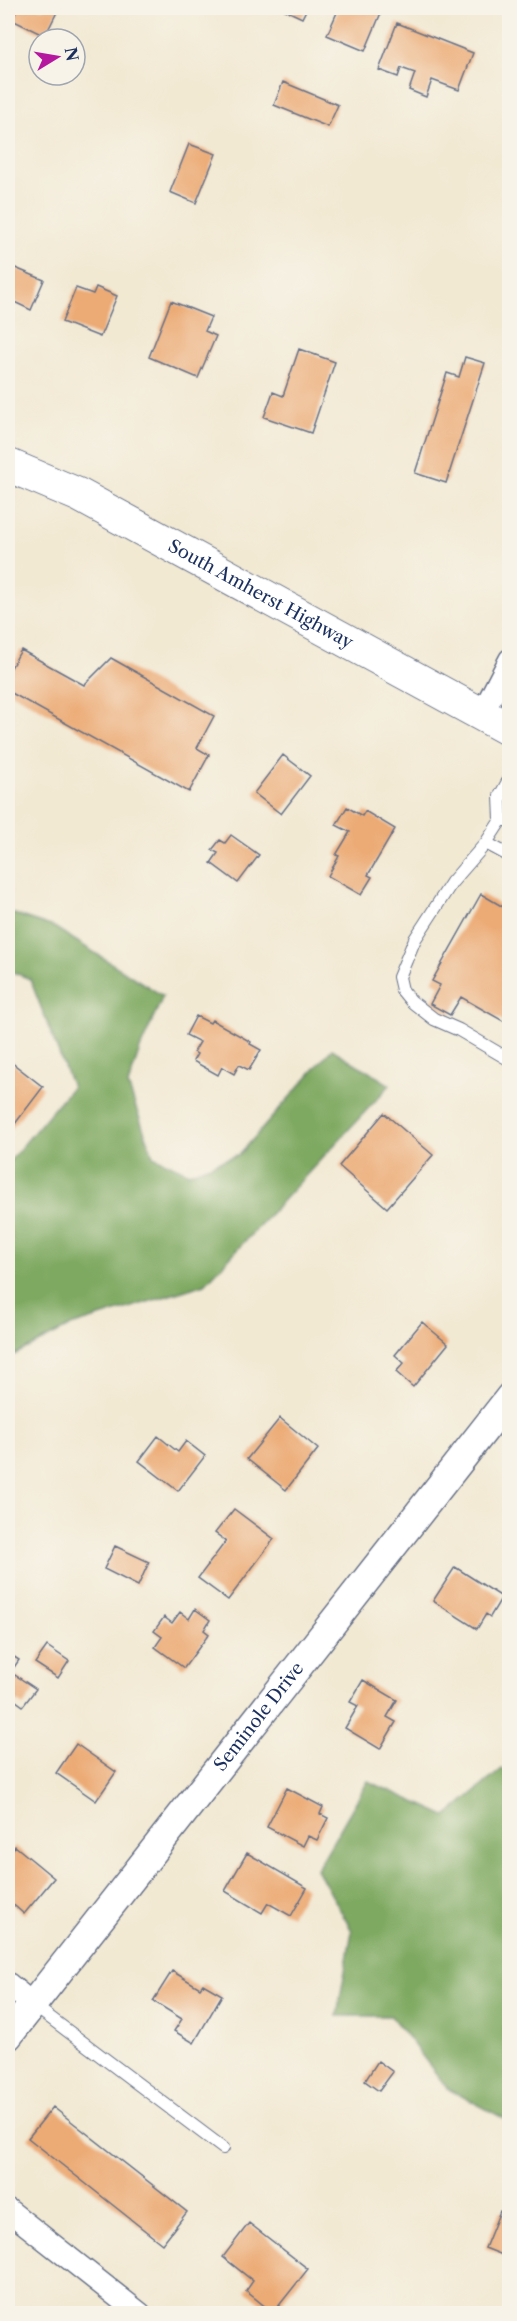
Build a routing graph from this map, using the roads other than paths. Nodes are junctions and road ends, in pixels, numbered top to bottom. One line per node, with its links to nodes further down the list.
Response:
1 (8, 465): 3 (main road, South Amherst Highway)
2 (510, 660): 3 (street)
3 (496, 722)
4 (510, 778): 5 (lane)
5 (506, 820): 6 (lane)
6 (486, 843): 7 (lane); 8 (lane)
7 (510, 856)
8 (510, 1060)
9 (510, 1396): 11 (street, Seminole Drive)
10 (8, 1983): 11 (street)
11 (32, 2004): 12 (street, Seminole Drive); 13 (lane)
12 (8, 2036)
13 (223, 2148)
14 (8, 2210): 15 (street)
15 (140, 2313)

